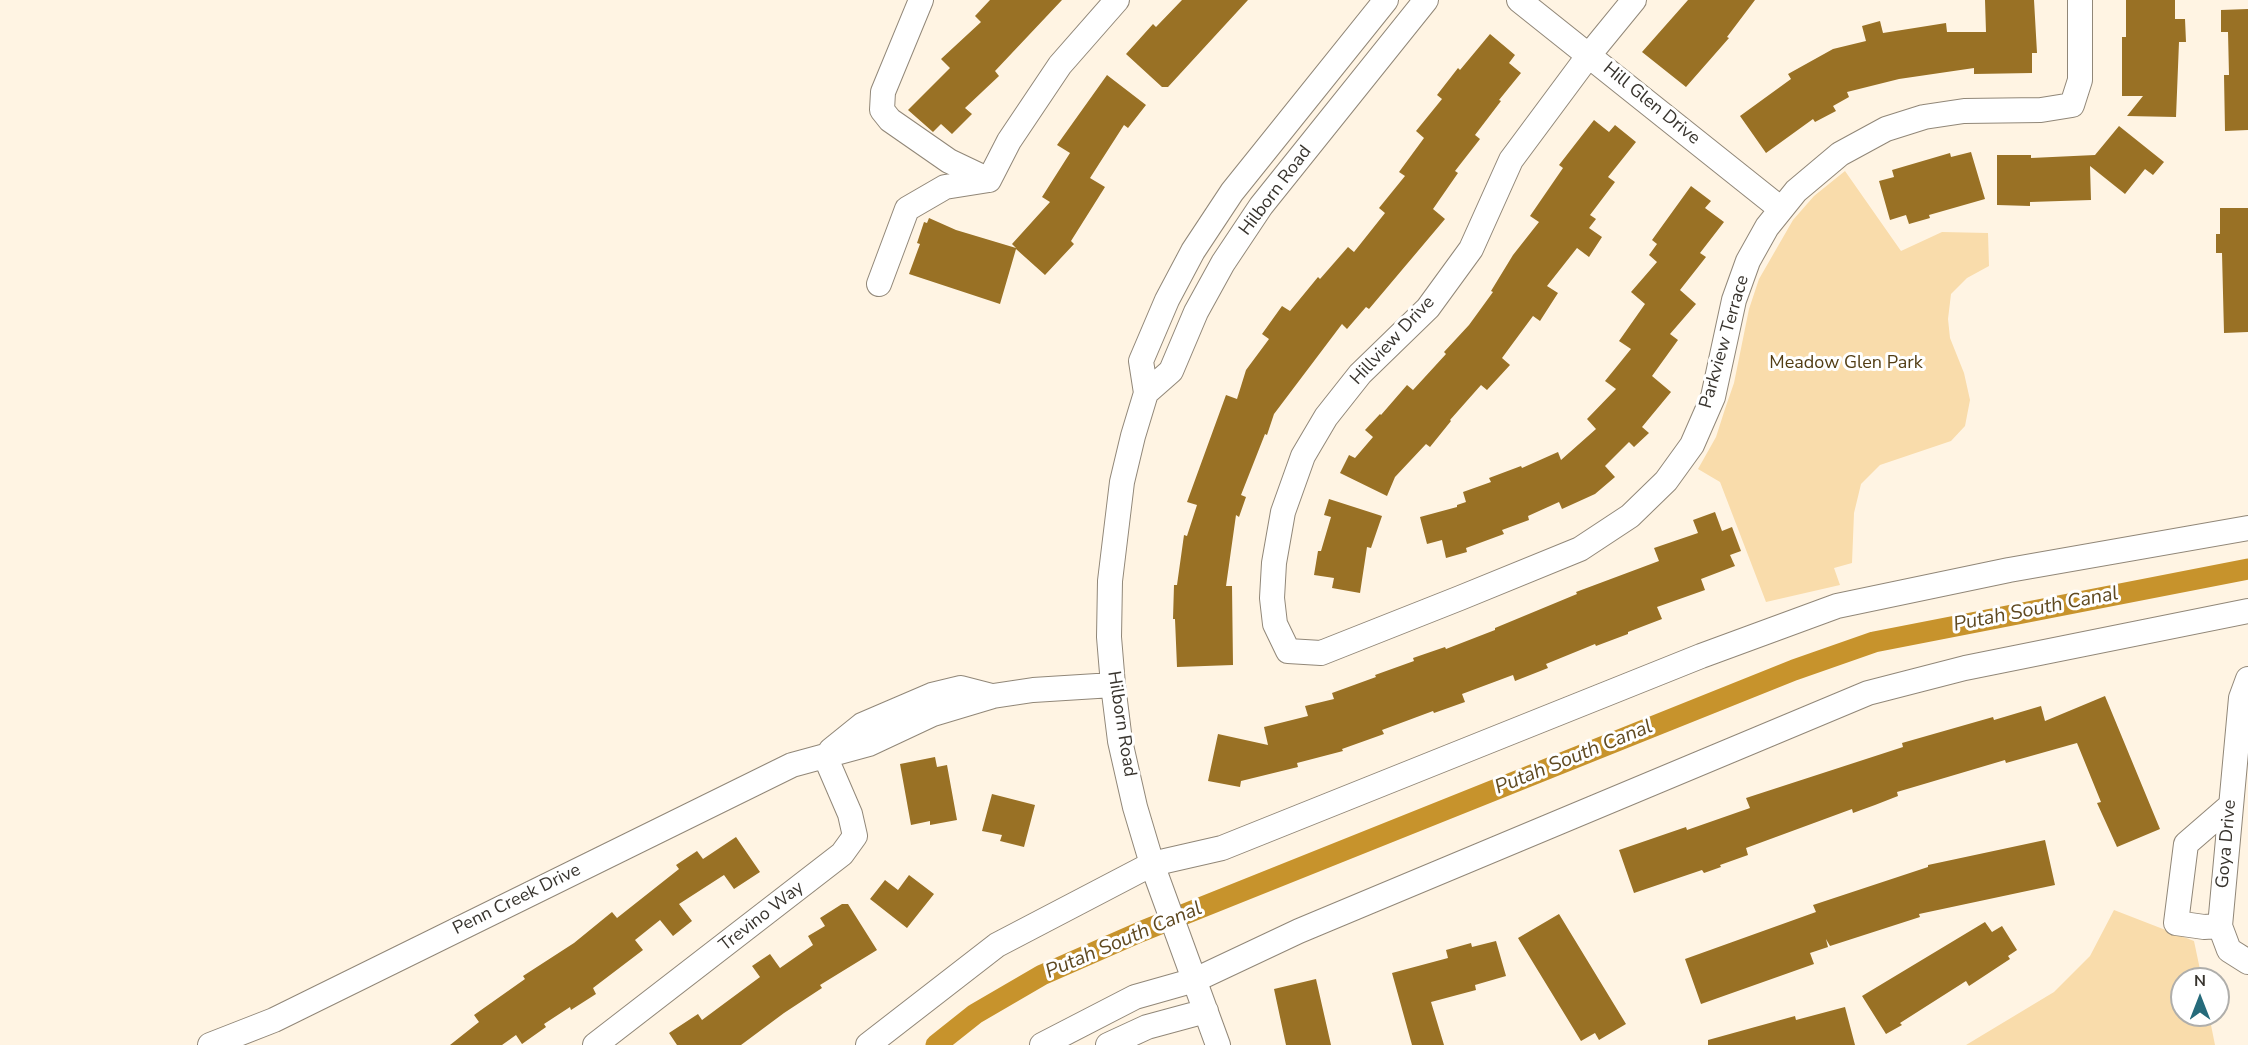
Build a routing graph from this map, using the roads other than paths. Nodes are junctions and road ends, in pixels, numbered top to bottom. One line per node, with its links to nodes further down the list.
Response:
1 (921, 0): 9 (street)
2 (1117, 0): 9 (street)
3 (1386, 0): 12 (street, Hilborn Road)
4 (1426, 0): 12 (street, Hilborn Road)
5 (1519, 0): 8 (street, Hill Glen Drive)
6 (1634, 0): 8 (street, Hillview Drive)
7 (2080, 0): 10 (street, Parkview Terrace)
8 (1589, 55): 10 (street, Hill Glen Drive); 15 (street, Hillview Drive)
9 (990, 180): 11 (street)
10 (1781, 209): 15 (street, Parkview Terrace)
11 (879, 284)
12 (1146, 393): 17 (street, Hilborn Road)
13 (2248, 528): 23 (street)
14 (2248, 611): 26 (street)
15 (1288, 651)
16 (2248, 679): 22 (street, Goya Drive)
17 (1113, 685): 18 (street, Penn Creek Drive); 23 (street, Hilborn Road)
18 (993, 696): 19 (street, Penn Creek Drive); 20 (street, Penn Creek Drive)
19 (889, 713): 20 (street, Penn Creek Drive); 21 (street, Penn Creek Drive)
20 (933, 714): 21 (street, Penn Creek Drive)
21 (825, 756): 28 (street, Penn Creek Drive); 29 (street, Trevino Way)
22 (2231, 805): 24 (street, Goya Drive); 24 (street)
23 (1155, 871): 26 (street, Hilborn Road); 30 (street)
24 (2220, 926): 25 (street)
25 (2248, 962)
26 (1193, 973): 27 (street, Hilborn Road); 31 (street)
27 (1206, 1011): 32 (street); 33 (street, Hilborn Road)
28 (210, 1045)
29 (595, 1045)
30 (868, 1045)
31 (1042, 1045)
32 (1108, 1045)
33 (1218, 1045)

